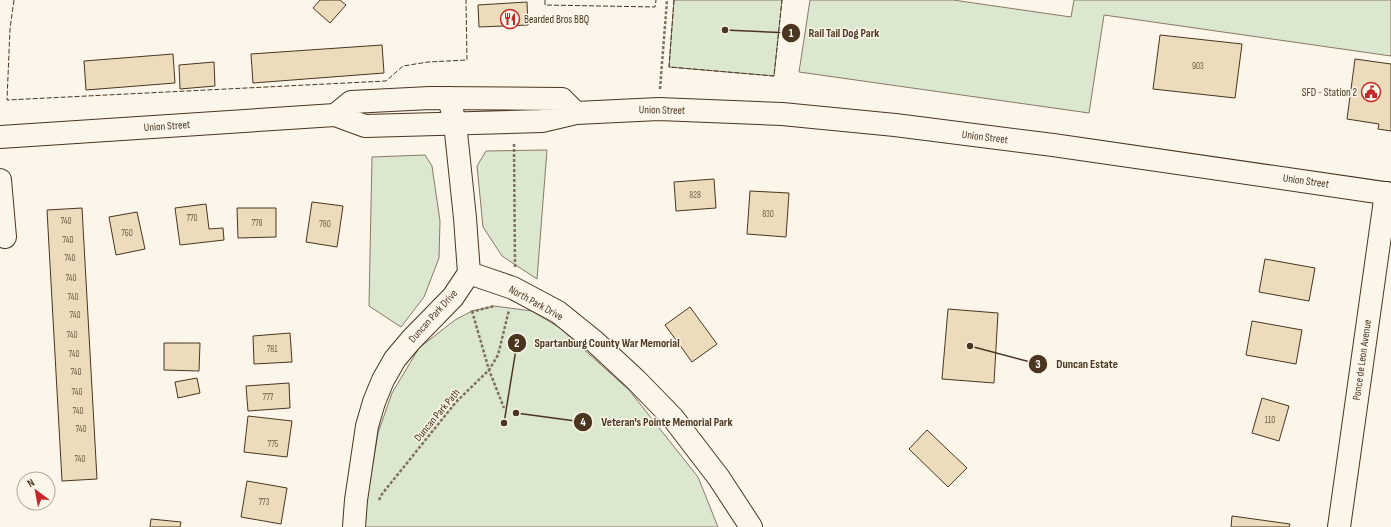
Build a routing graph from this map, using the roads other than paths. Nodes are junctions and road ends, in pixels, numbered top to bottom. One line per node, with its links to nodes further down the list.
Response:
1 (449, 98): 2 (main road); 3 (main road); 4 (main road)
2 (576, 113): 4 (main road, Union Street); 7 (main road, Union Street)
3 (335, 115): 4 (main road, Union Street); 5 (main road, Union Street)
4 (454, 123): 9 (main road)
5 (0, 137)
6 (0, 180): 8 (main road)
7 (1389, 193): 12 (main road, Ponce de Leon Avenue)
8 (5, 236)
9 (468, 273): 10 (main road, Duncan Park Drive); 11 (main road, North Park Drive)
10 (354, 527)
11 (751, 527)
12 (1339, 527)

